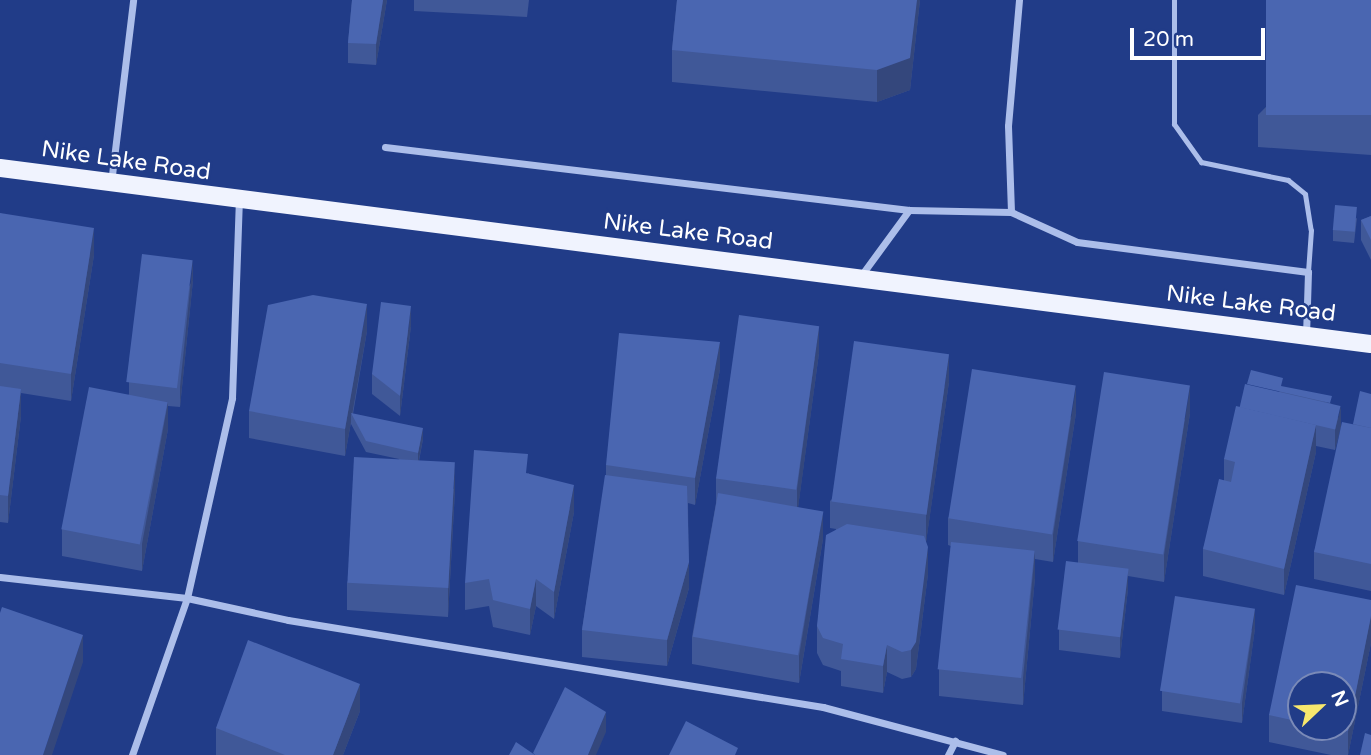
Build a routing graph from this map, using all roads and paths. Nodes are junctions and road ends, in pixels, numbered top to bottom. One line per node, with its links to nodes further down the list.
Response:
1 (133, 0): 6 (street)
2 (1019, 0): 9 (street)
3 (1174, 0): 10 (lane)
4 (384, 147): 8 (street)
5 (0, 168): 6 (main road, Nike Lake Road)
6 (110, 184): 7 (main road, Nike Lake Road)
7 (239, 202): 11 (main road, Nike Lake Road); 15 (street)
8 (909, 210): 9 (street); 11 (street)
9 (1011, 212): 10 (street)
10 (1308, 272): 12 (street)
11 (860, 278): 12 (main road, Nike Lake Road)
12 (1306, 335): 13 (main road, Nike Lake Road)
13 (1371, 344)
14 (0, 577): 15 (street)
15 (187, 598): 16 (street); 17 (street)
16 (955, 741): 18 (street); 19 (street)
17 (132, 755)
18 (948, 755)
19 (1003, 755)

